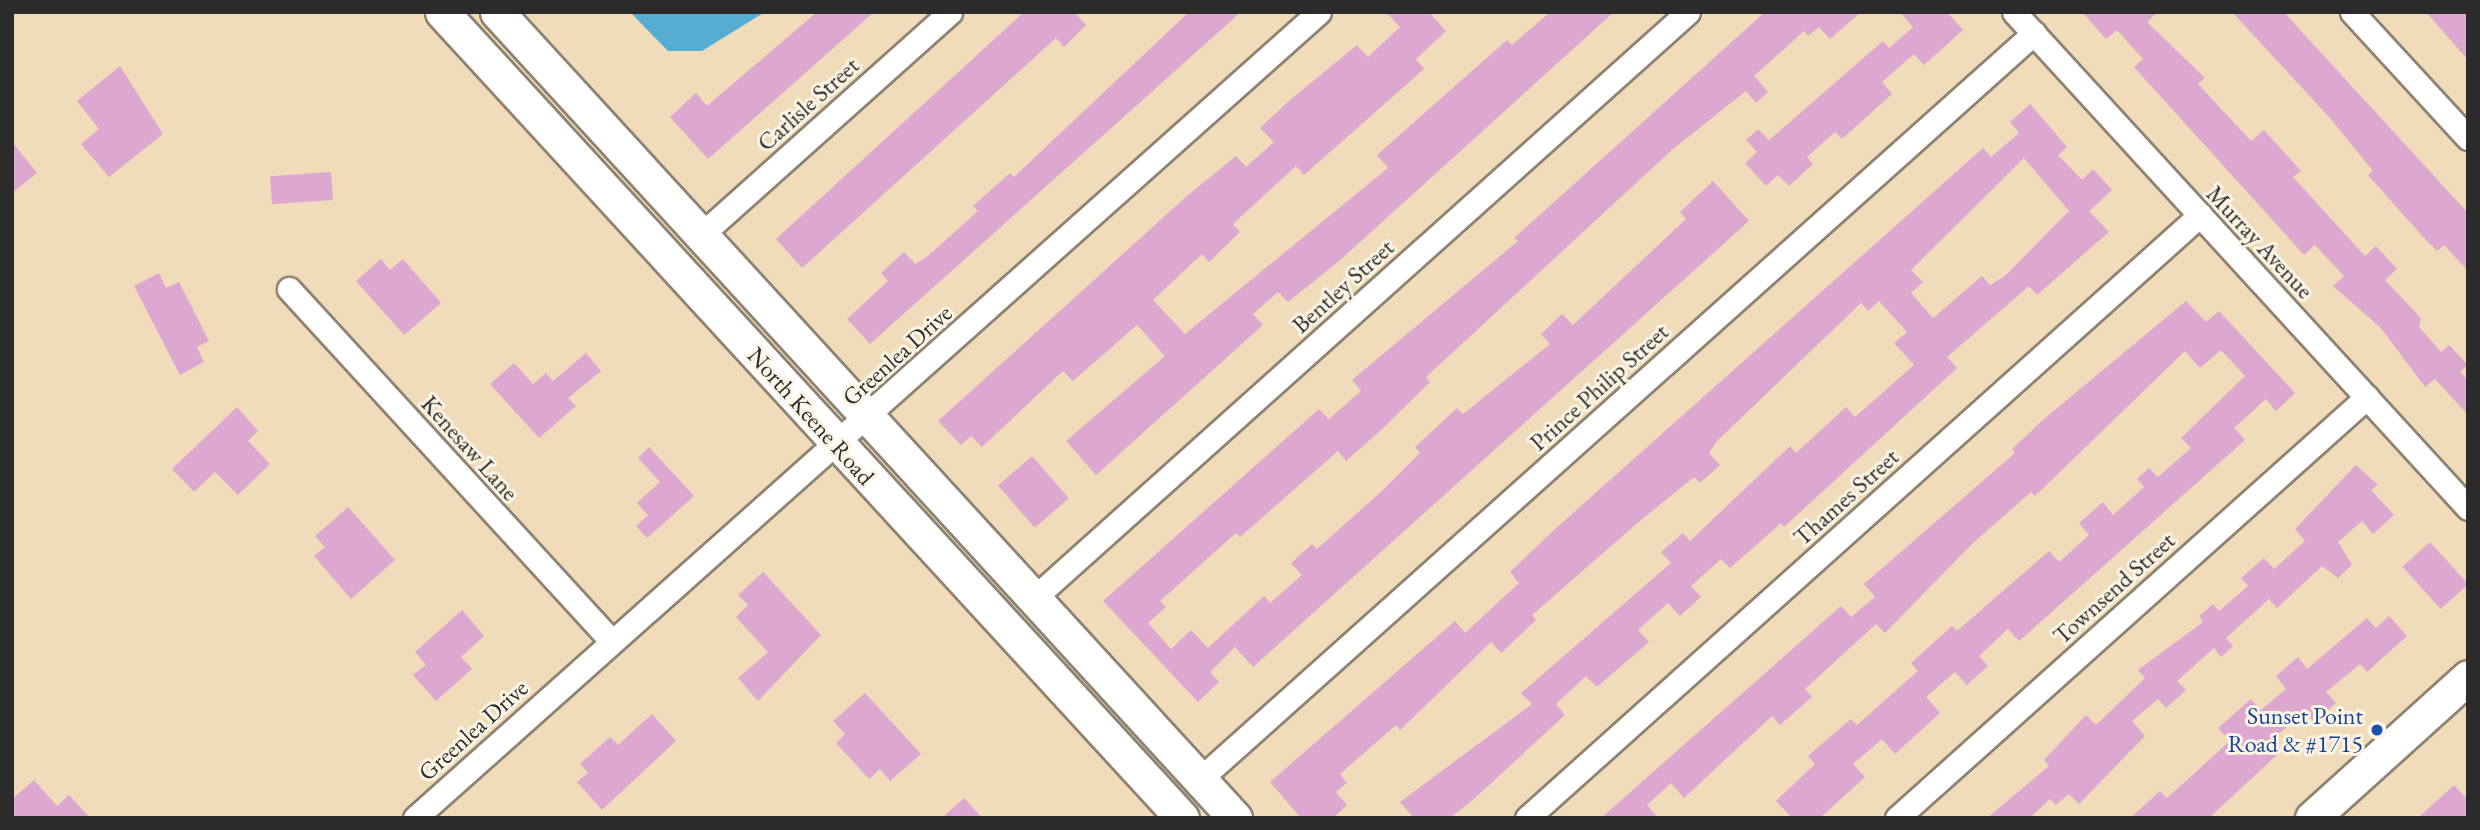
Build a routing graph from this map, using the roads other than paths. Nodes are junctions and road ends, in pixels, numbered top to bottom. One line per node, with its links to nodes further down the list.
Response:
1 (442, 12): 15 (main road, North Keene Road)
2 (497, 12): 11 (main road, North Keene Road)
3 (950, 12): 11 (street, Carlisle Street)
4 (1319, 12): 14 (street, Greenlea Drive)
5 (1688, 12): 17 (street, Bentley Street)
6 (2014, 12): 8 (street, Murray Avenue)
7 (2352, 12): 9 (street)
8 (2034, 33): 10 (street, Murray Avenue); 20 (street, Prince Philip Street)
9 (2468, 138)
10 (2200, 215): 13 (street, Murray Avenue); 24 (street, Thames Street)
11 (701, 235): 14 (main road, North Keene Road)
12 (289, 289): 18 (street, Kenesaw Lane)
13 (2367, 397): 16 (street, Murray Avenue); 25 (street, Townsend Street)
14 (867, 417): 15 (street, Greenlea Drive); 17 (main road, North Keene Road)
15 (837, 444): 18 (street, Greenlea Drive); 22 (main road, North Keene Road)
16 (2468, 508)
17 (1034, 598): 20 (main road, North Keene Road)
18 (611, 642): 21 (street, Greenlea Drive)
19 (2468, 677): 26 (main road)
20 (1200, 779): 23 (main road, North Keene Road)
21 (415, 818)
22 (1182, 818)
23 (1235, 818)
24 (1527, 818)
25 (1897, 818)
26 (2312, 818)

